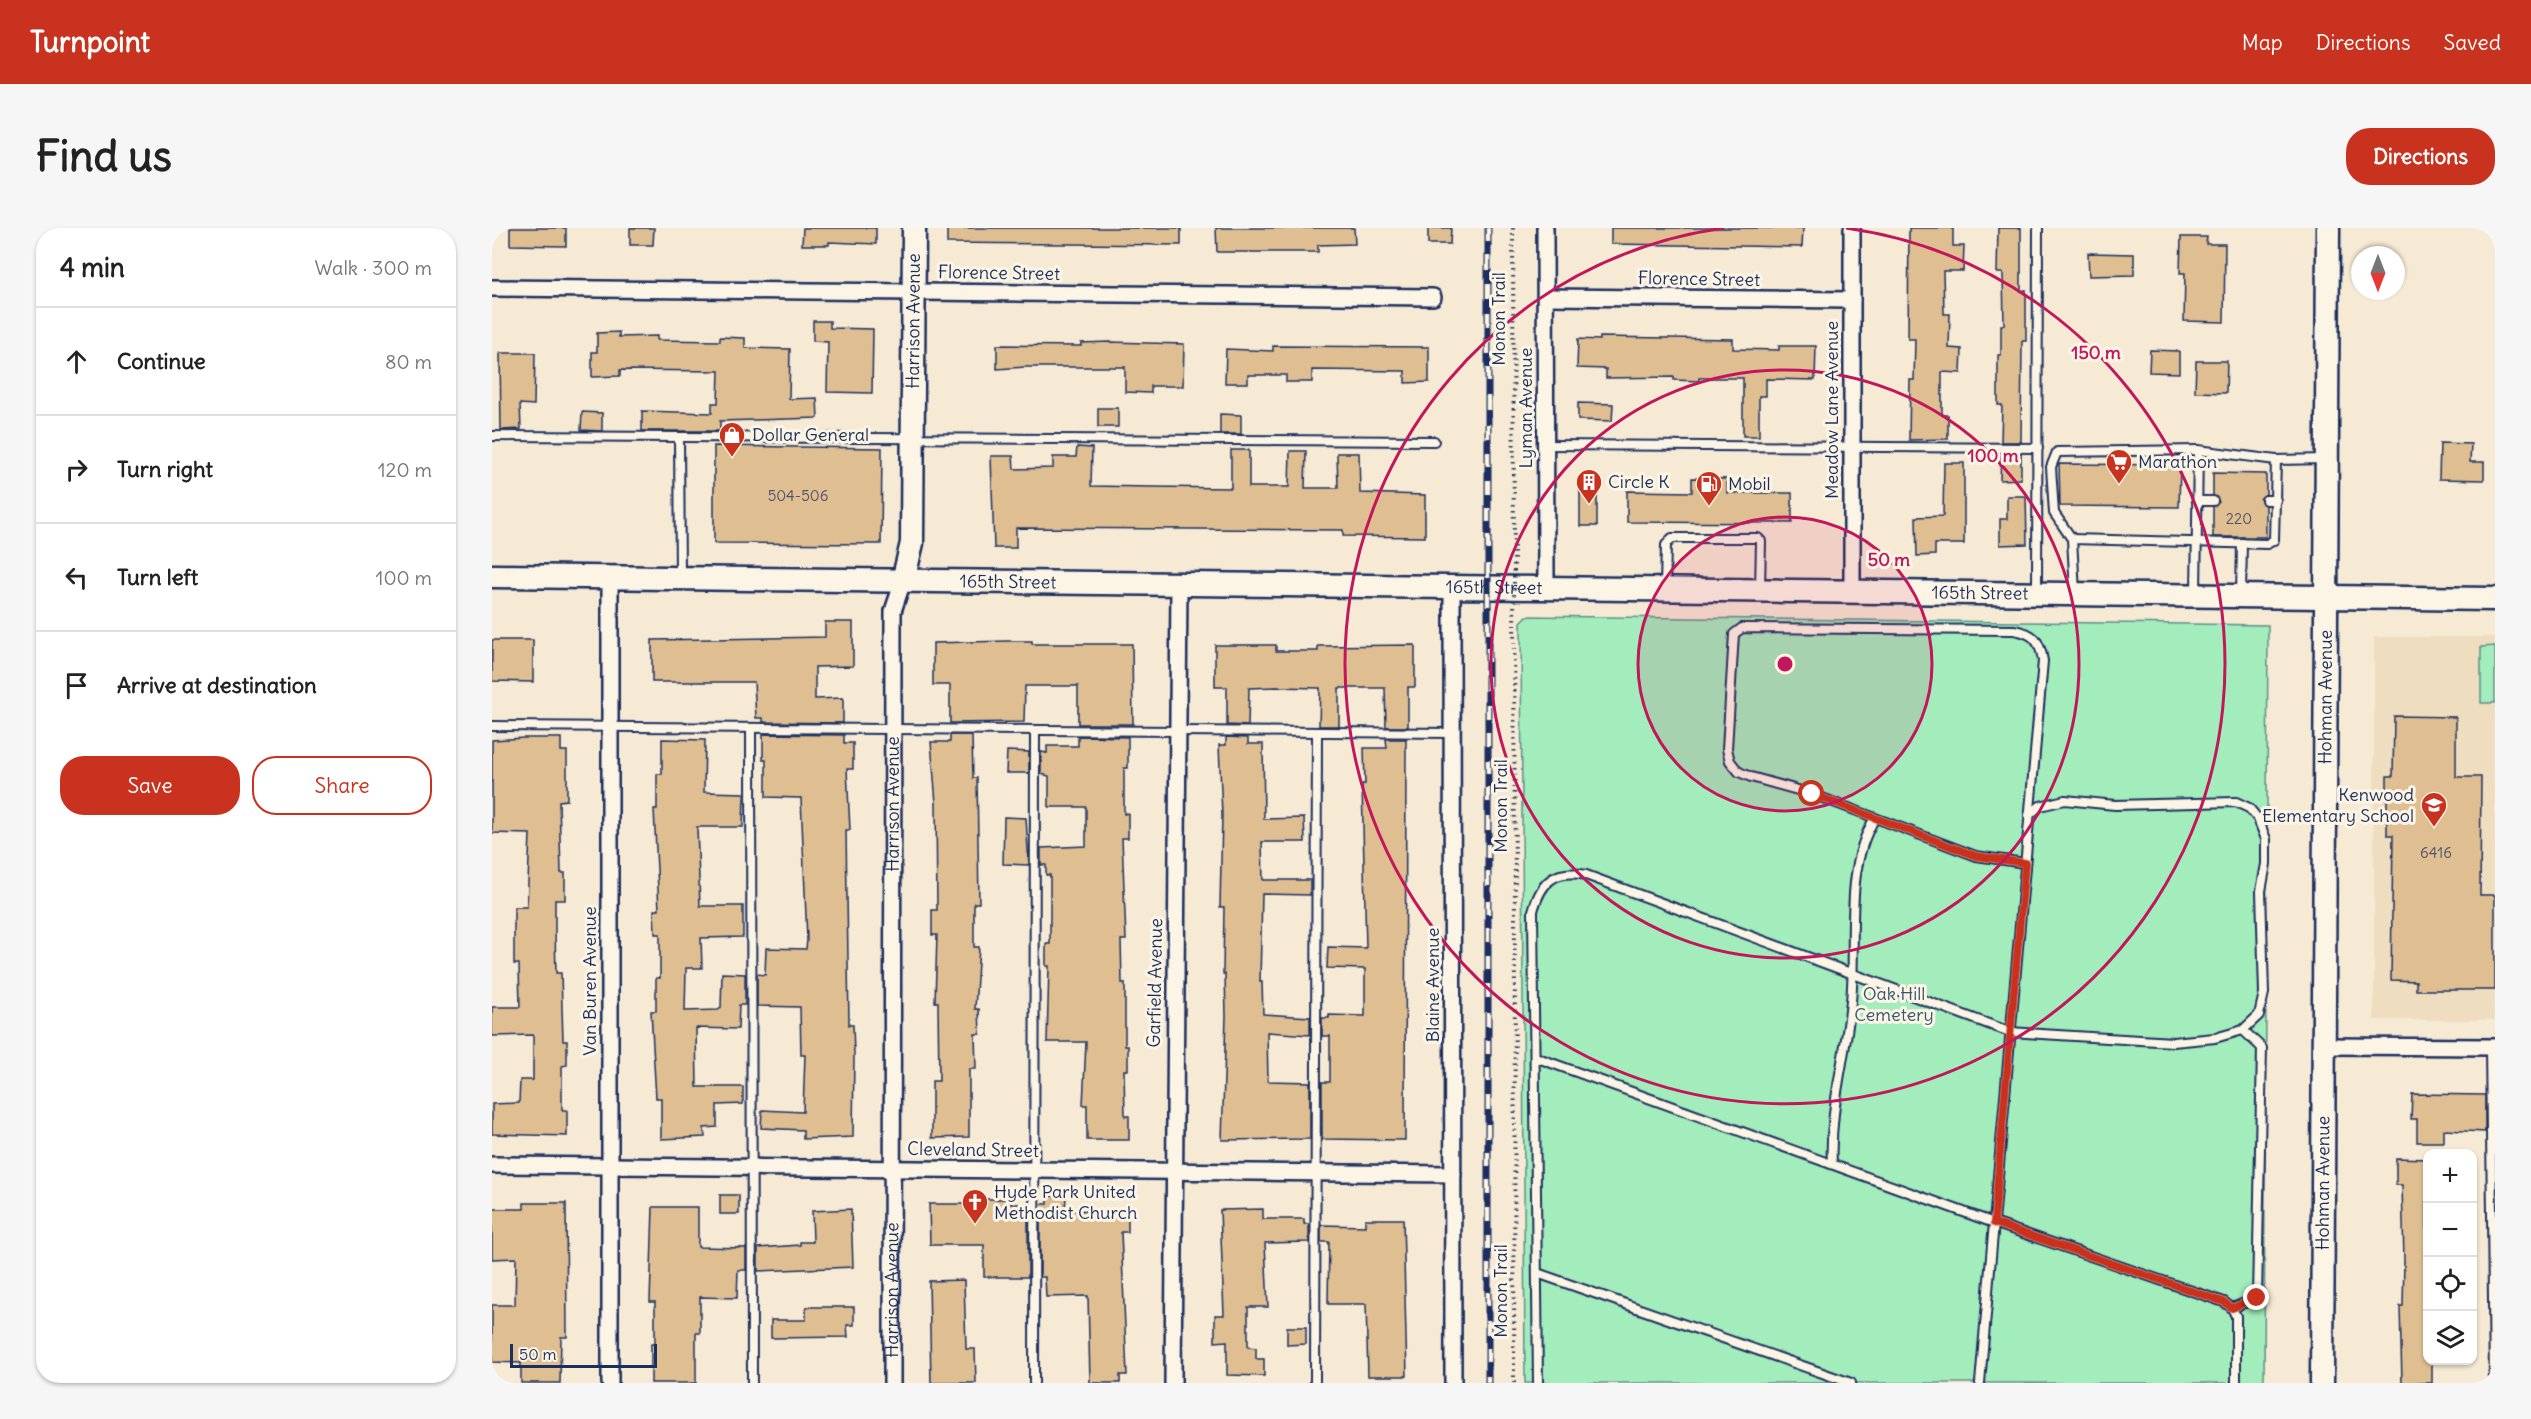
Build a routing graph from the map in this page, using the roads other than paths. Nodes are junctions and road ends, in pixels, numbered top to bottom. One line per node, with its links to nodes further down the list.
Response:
1 (914, 228): 7 (main road, Harrison Avenue)
2 (1545, 228): 9 (street, Lyman Avenue)
3 (1852, 228): 10 (street, Meadow Lane Avenue)
4 (2038, 228): 17 (lane)
5 (2328, 228): 19 (main road, Hohman Avenue)
6 (492, 288): 7 (street, Florence Street)
7 (914, 292): 8 (street, Florence Street); 13 (main road, Harrison Avenue)
8 (1433, 297)
9 (1546, 297): 10 (street, Florence Street); 15 (street, Lyman Avenue)
10 (1851, 300): 16 (street, Meadow Lane Avenue)
11 (492, 436): 12 (lane)
12 (679, 437): 13 (lane); 30 (lane)
13 (912, 438): 14 (lane); 31 (main road, Harrison Avenue)
14 (1434, 441)
15 (1546, 445): 16 (lane); 34 (street, Lyman Avenue)
16 (1851, 448): 17 (lane); 37 (street, Meadow Lane Avenue)
17 (2037, 448): 38 (lane)
18 (2198, 450): 20 (lane); 23 (lane); 25 (lane)
19 (2327, 459): 20 (lane); 42 (main road, Hohman Avenue)
20 (2276, 460): 22 (lane)
21 (2266, 500): 22 (lane)
22 (2276, 500): 27 (lane)
23 (2197, 501): 24 (lane); 26 (lane)
24 (2212, 501)
25 (2072, 539): 26 (lane); 39 (lane)
26 (2196, 542): 27 (lane); 40 (lane)
27 (2242, 543): 41 (lane)
28 (492, 576): 29 (main road, 165th Street)
29 (610, 578): 30 (main road, 165th Street); 45 (street, Van Buren Avenue)
30 (680, 579): 31 (main road, 165th Street)
31 (903, 581): 32 (main road, 165th Street); 47 (street, Harrison Avenue)
32 (1179, 583): 33 (main road, 165th Street); 49 (street, Garfield Avenue)
33 (1452, 588): 34 (main road, 165th Street); 51 (street, Blaine Avenue)
34 (1546, 588): 35 (main road, 165th Street)
35 (1665, 590): 36 (main road, 165th Street); 36 (lane)
36 (1760, 590): 37 (main road, 165th Street)
37 (1852, 591): 38 (main road, 165th Street)
38 (2037, 593): 39 (main road, 165th Street)
39 (2075, 594): 40 (main road, 165th Street)
40 (2196, 595): 41 (main road, 165th Street)
41 (2241, 595): 42 (main road, 165th Street)
42 (2325, 596): 43 (main road, 165th Street); 58 (main road, Hohman Avenue)
43 (2495, 599)
44 (492, 726): 45 (lane)
45 (610, 727): 46 (lane); 63 (street, Van Buren Avenue)
46 (751, 728): 47 (lane); 64 (lane)
47 (893, 729): 48 (lane); 65 (street, Harrison Avenue)
48 (1035, 730): 49 (lane); 66 (lane)
49 (1178, 731): 50 (lane); 67 (street, Garfield Avenue)
50 (1317, 732): 51 (lane); 68 (lane)
51 (1453, 733): 69 (street, Blaine Avenue)
52 (2029, 815): 53 (lane); 54 (lane); 56 (lane)
53 (1875, 818): 54 (lane); 55 (lane)
54 (2025, 863): 57 (lane)
55 (1853, 974): 57 (lane); 60 (lane); 61 (lane)
56 (2243, 1030): 57 (lane); 72 (lane)
57 (2010, 1032): 70 (lane)
58 (2323, 1046): 59 (street); 84 (main road, Hohman Avenue)
59 (2493, 1047): 85 (lane)
60 (1535, 1057): 61 (lane); 71 (lane)
61 (1832, 1164): 70 (lane)
62 (492, 1165): 63 (street, Cleveland Street)
63 (610, 1166): 64 (street, Cleveland Street); 73 (street, Van Buren Avenue)
64 (753, 1167): 65 (street, Cleveland Street); 74 (lane)
65 (893, 1168): 66 (street, Cleveland Street); 75 (street, Harrison Avenue)
66 (1034, 1170): 67 (street, Cleveland Street); 76 (lane)
67 (1173, 1172): 68 (street, Cleveland Street); 77 (street, Garfield Avenue)
68 (1316, 1173): 69 (street, Cleveland Street); 78 (lane)
69 (1453, 1174): 79 (street, Blaine Avenue)
70 (1994, 1223): 72 (lane); 82 (lane)
71 (1537, 1273): 80 (lane); 81 (lane)
72 (2232, 1308): 83 (lane)
73 (610, 1383)
74 (752, 1383)
75 (892, 1383)
76 (1034, 1383)
77 (1173, 1383)
78 (1315, 1383)
79 (1453, 1383)
80 (1538, 1383)
81 (1851, 1383)
82 (1980, 1383)
83 (2236, 1383)
84 (2322, 1383)
85 (2493, 1383)

